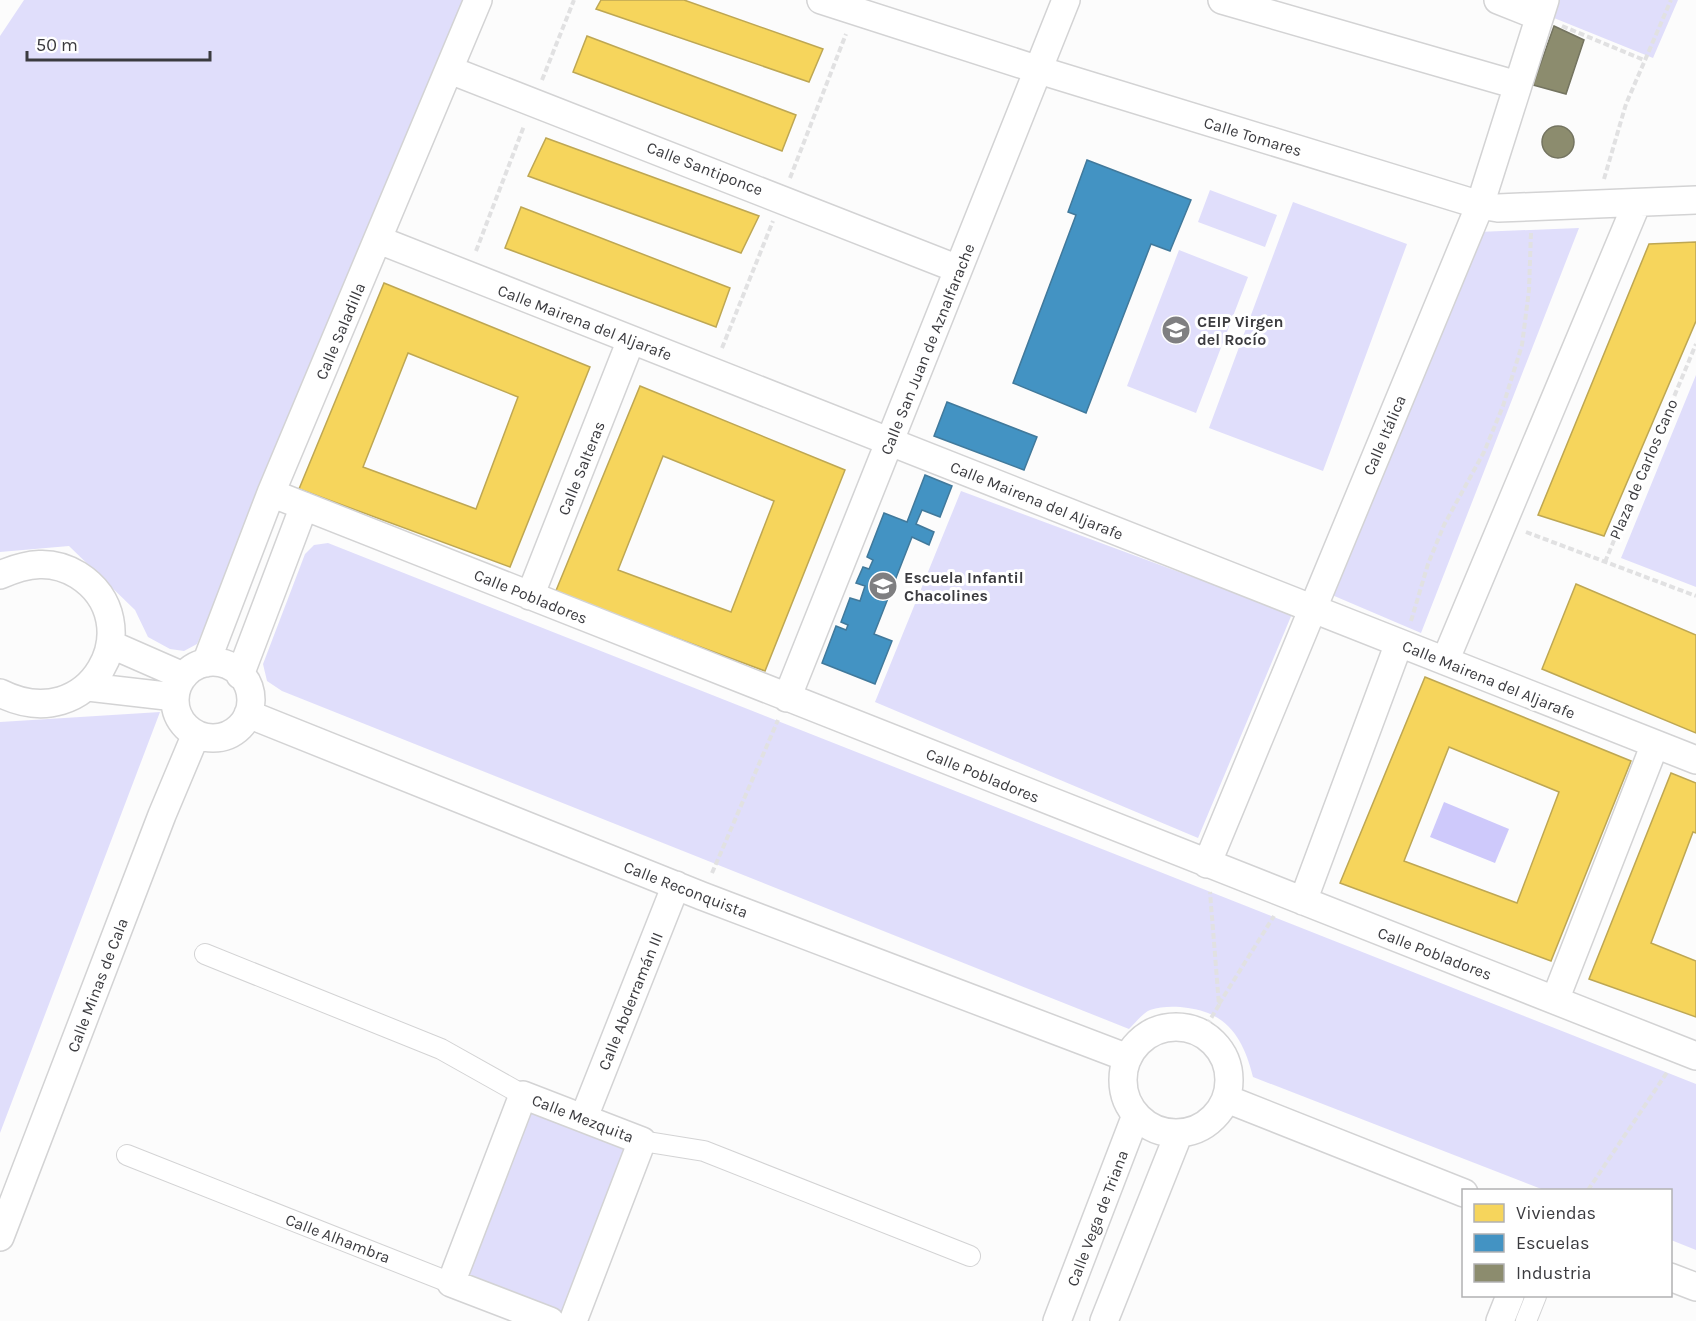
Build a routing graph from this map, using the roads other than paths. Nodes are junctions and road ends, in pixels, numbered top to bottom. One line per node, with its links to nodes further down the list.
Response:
1 (478, 0): 7 (street, Calle Saladilla)
2 (821, 0): 8 (street, Calle Tomares)
3 (1066, 0): 8 (street, Calle San Juan de Aznalfarache)
4 (1222, 0): 9 (street)
5 (1498, 0): 6 (street)
6 (1542, 8): 9 (street, Calle Itálica)
7 (450, 70): 13 (street, Calle Saladilla); 14 (street, Calle Santiponce)
8 (1039, 70): 12 (street, Calle Tomares); 14 (street, Calle San Juan de Aznalfarache)
9 (1517, 85): 12 (street, Calle Itálica)
10 (1696, 200): 11 (street, Calle Tomares)
11 (1637, 203): 12 (street, Calle Tomares); 24 (street)
12 (1480, 205): 21 (street, Calle Itálica)
13 (379, 240): 15 (street, Calle Mairena del Aljarafe); 17 (street, Calle Saladilla)
14 (958, 269): 16 (street, Calle San Juan de Aznalfarache)
15 (631, 340): 16 (street, Calle Mairena del Aljarafe); 20 (street, Calle Salteras)
16 (890, 442): 21 (street, Calle Mairena del Aljarafe); 29 (street, Calle San Juan de Aznalfarache)
17 (271, 493): 18 (street, Calle Pobladores); 26 (street, Calle Saladilla)
18 (304, 506): 20 (street, Calle Pobladores); 25 (street)
19 (0, 575): 22 (street)
20 (530, 596): 29 (street, Calle Pobladores)
21 (1312, 608): 23 (street, Calle Mairena del Aljarafe); 34 (street, Calle Itálica)
22 (110, 644): 26 (street); 27 (street)
23 (1402, 644): 24 (street, Calle Mairena del Aljarafe); 36 (street)
24 (1444, 661): 32 (street, Calle Mairena del Aljarafe)
25 (240, 675): 26 (street); 30 (street)
26 (188, 679): 27 (street); 31 (street)
27 (88, 687): 28 (street)
28 (0, 693)
29 (787, 698): 34 (street, Calle Pobladores)
30 (248, 714): 31 (street); 35 (street, Calle Reconquista)
31 (196, 734): 49 (street, Calle Minas de Cala)
32 (1655, 744): 33 (street, Calle Mairena del Aljarafe); 38 (street)
33 (1696, 760)
34 (1207, 864): 36 (street, Calle Pobladores)
35 (676, 885): 40 (street, Calle Reconquista); 44 (street, Calle Abderramán III)
36 (1295, 898): 38 (street, Calle Pobladores)
37 (205, 954): 41 (street, Calle Mezquita)
38 (1555, 1000): 39 (street, Calle Pobladores)
39 (1689, 1053)
40 (1128, 1058): 42 (street); 43 (street)
41 (523, 1095): 44 (street, Calle Mezquita); 52 (street)
42 (1227, 1099): 45 (street); 48 (street)
43 (1136, 1115): 45 (street); 59 (street, Calle Vega de Triana)
44 (584, 1118): 46 (street, Calle Mezquita)
45 (1179, 1134): 60 (street)
46 (642, 1141): 50 (street, Calle Mezquita); 58 (street)
47 (127, 1155): 52 (street, Calle Alhambra)
48 (1462, 1192)
49 (0, 1237)
50 (970, 1256)
51 (1672, 1277): 53 (street)
52 (452, 1283): 56 (street, Calle Alhambra)
53 (1696, 1287)
54 (1510, 1297): 61 (street)
55 (1536, 1297): 62 (street)
56 (506, 1313): 57 (street, Calle Alhambra)
57 (550, 1321)
58 (573, 1321)
59 (1057, 1321)
60 (1104, 1321)
61 (1500, 1321)
62 (1526, 1321)

